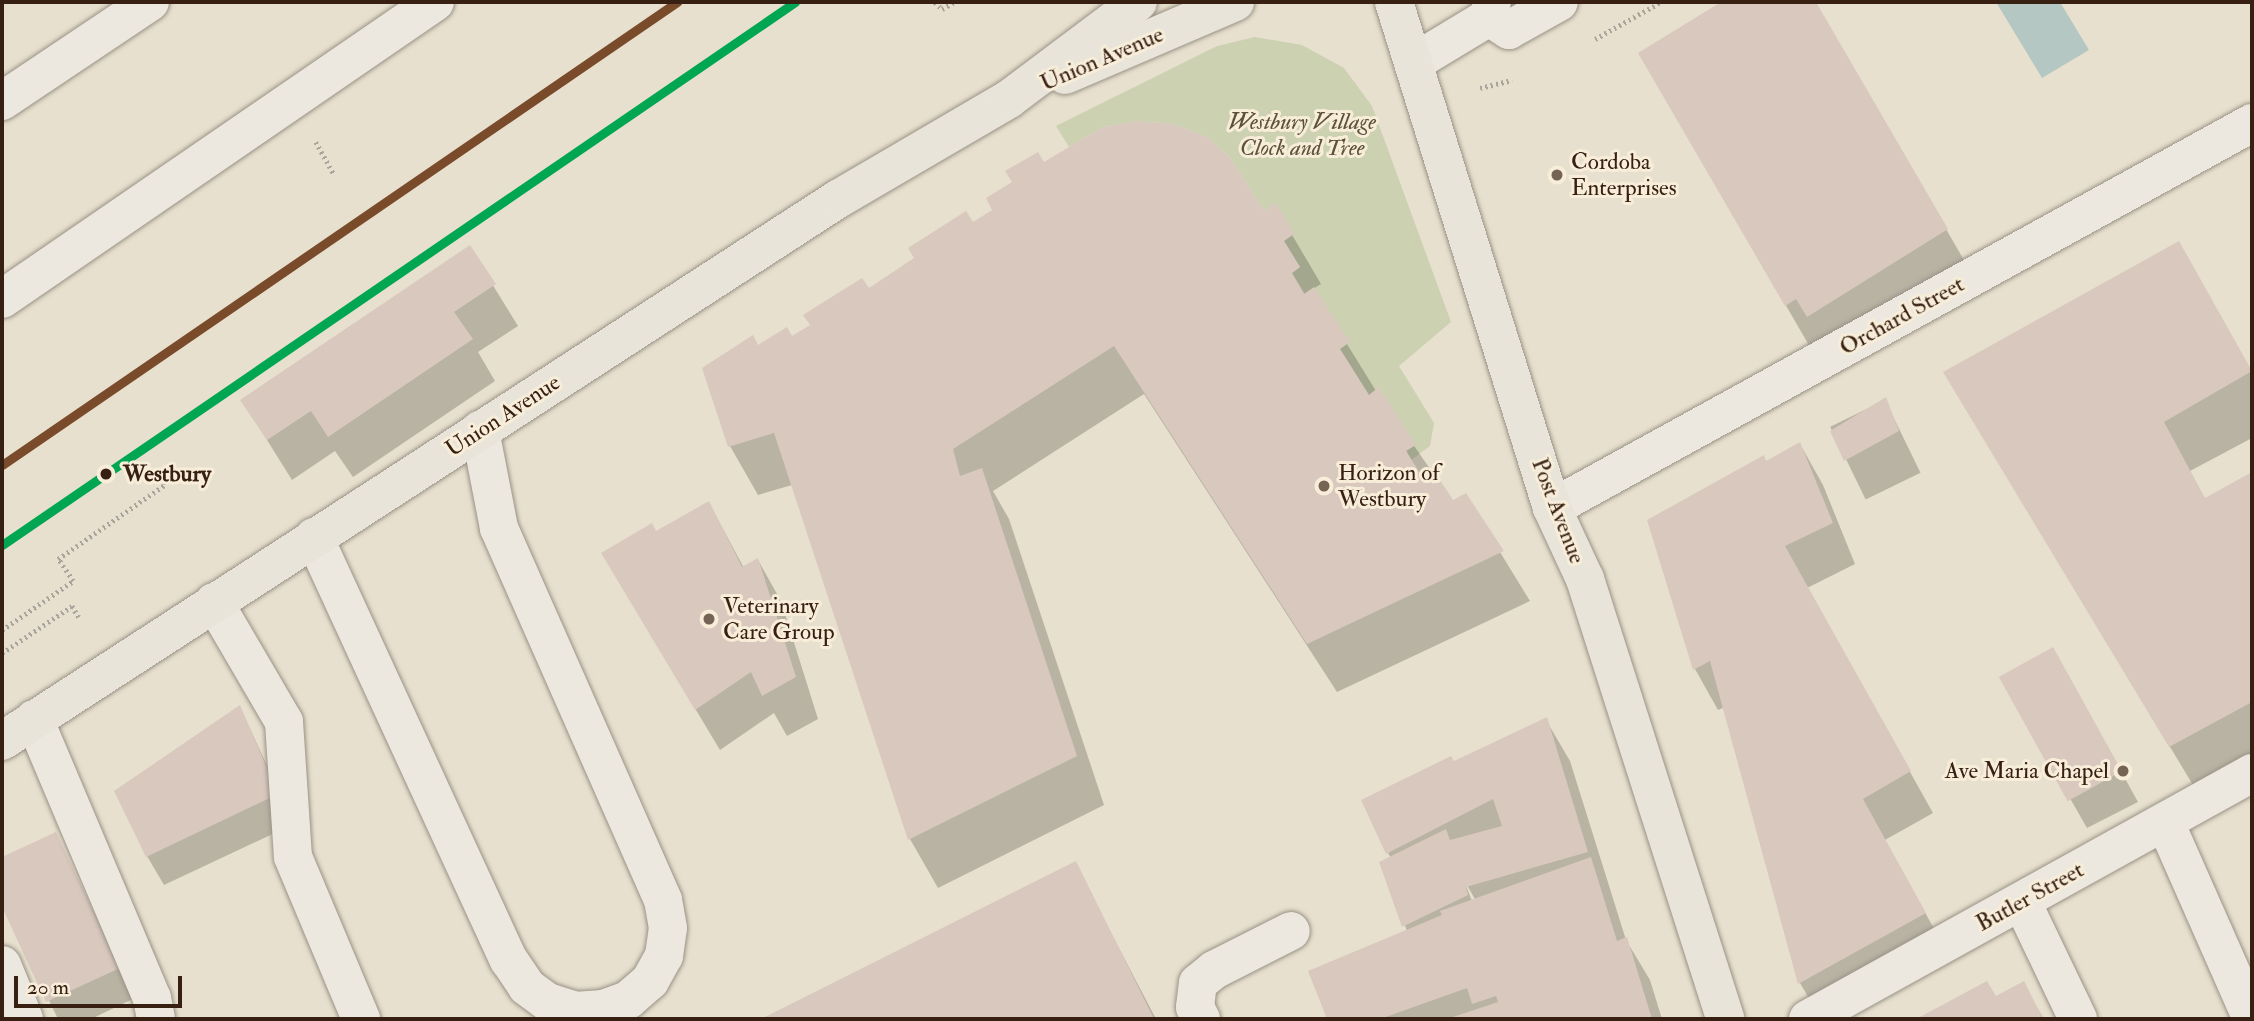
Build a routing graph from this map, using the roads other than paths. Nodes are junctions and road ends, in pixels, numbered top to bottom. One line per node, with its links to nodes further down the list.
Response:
1 (150, 2): 10 (street)
2 (435, 2): 12 (street)
3 (1138, 2): 9 (main road, Union Avenue)
4 (1235, 2): 9 (main road, Union Avenue)
5 (1394, 2): 8 (main road, Post Avenue)
6 (1559, 2): 7 (street)
7 (1490, 9): 8 (street)
8 (1413, 63): 14 (main road, Post Avenue)
9 (1009, 99): 13 (main road, Union Avenue)
10 (2, 101)
11 (2252, 124): 14 (street, Orchard Street)
12 (2, 299)
13 (480, 430): 15 (main road, Union Avenue); 15 (street)
14 (1552, 508): 28 (main road, Post Avenue)
15 (314, 537): 16 (main road, Union Avenue)
16 (214, 602): 17 (main road, Union Avenue); 26 (street)
17 (34, 719): 18 (main road, Union Avenue); 25 (street)
18 (2, 741)
19 (2252, 774): 20 (street, Butler Street)
20 (2165, 822): 21 (street, Butler Street); 31 (street)
21 (2022, 902): 29 (street, Butler Street); 30 (street)
22 (1291, 931): 27 (street)
23 (2, 965): 24 (street)
24 (24, 1019)
25 (156, 1019)
26 (361, 1019)
27 (1201, 1019)
28 (1725, 1019)
29 (1808, 1019)
30 (2078, 1019)
31 (2252, 1019)

